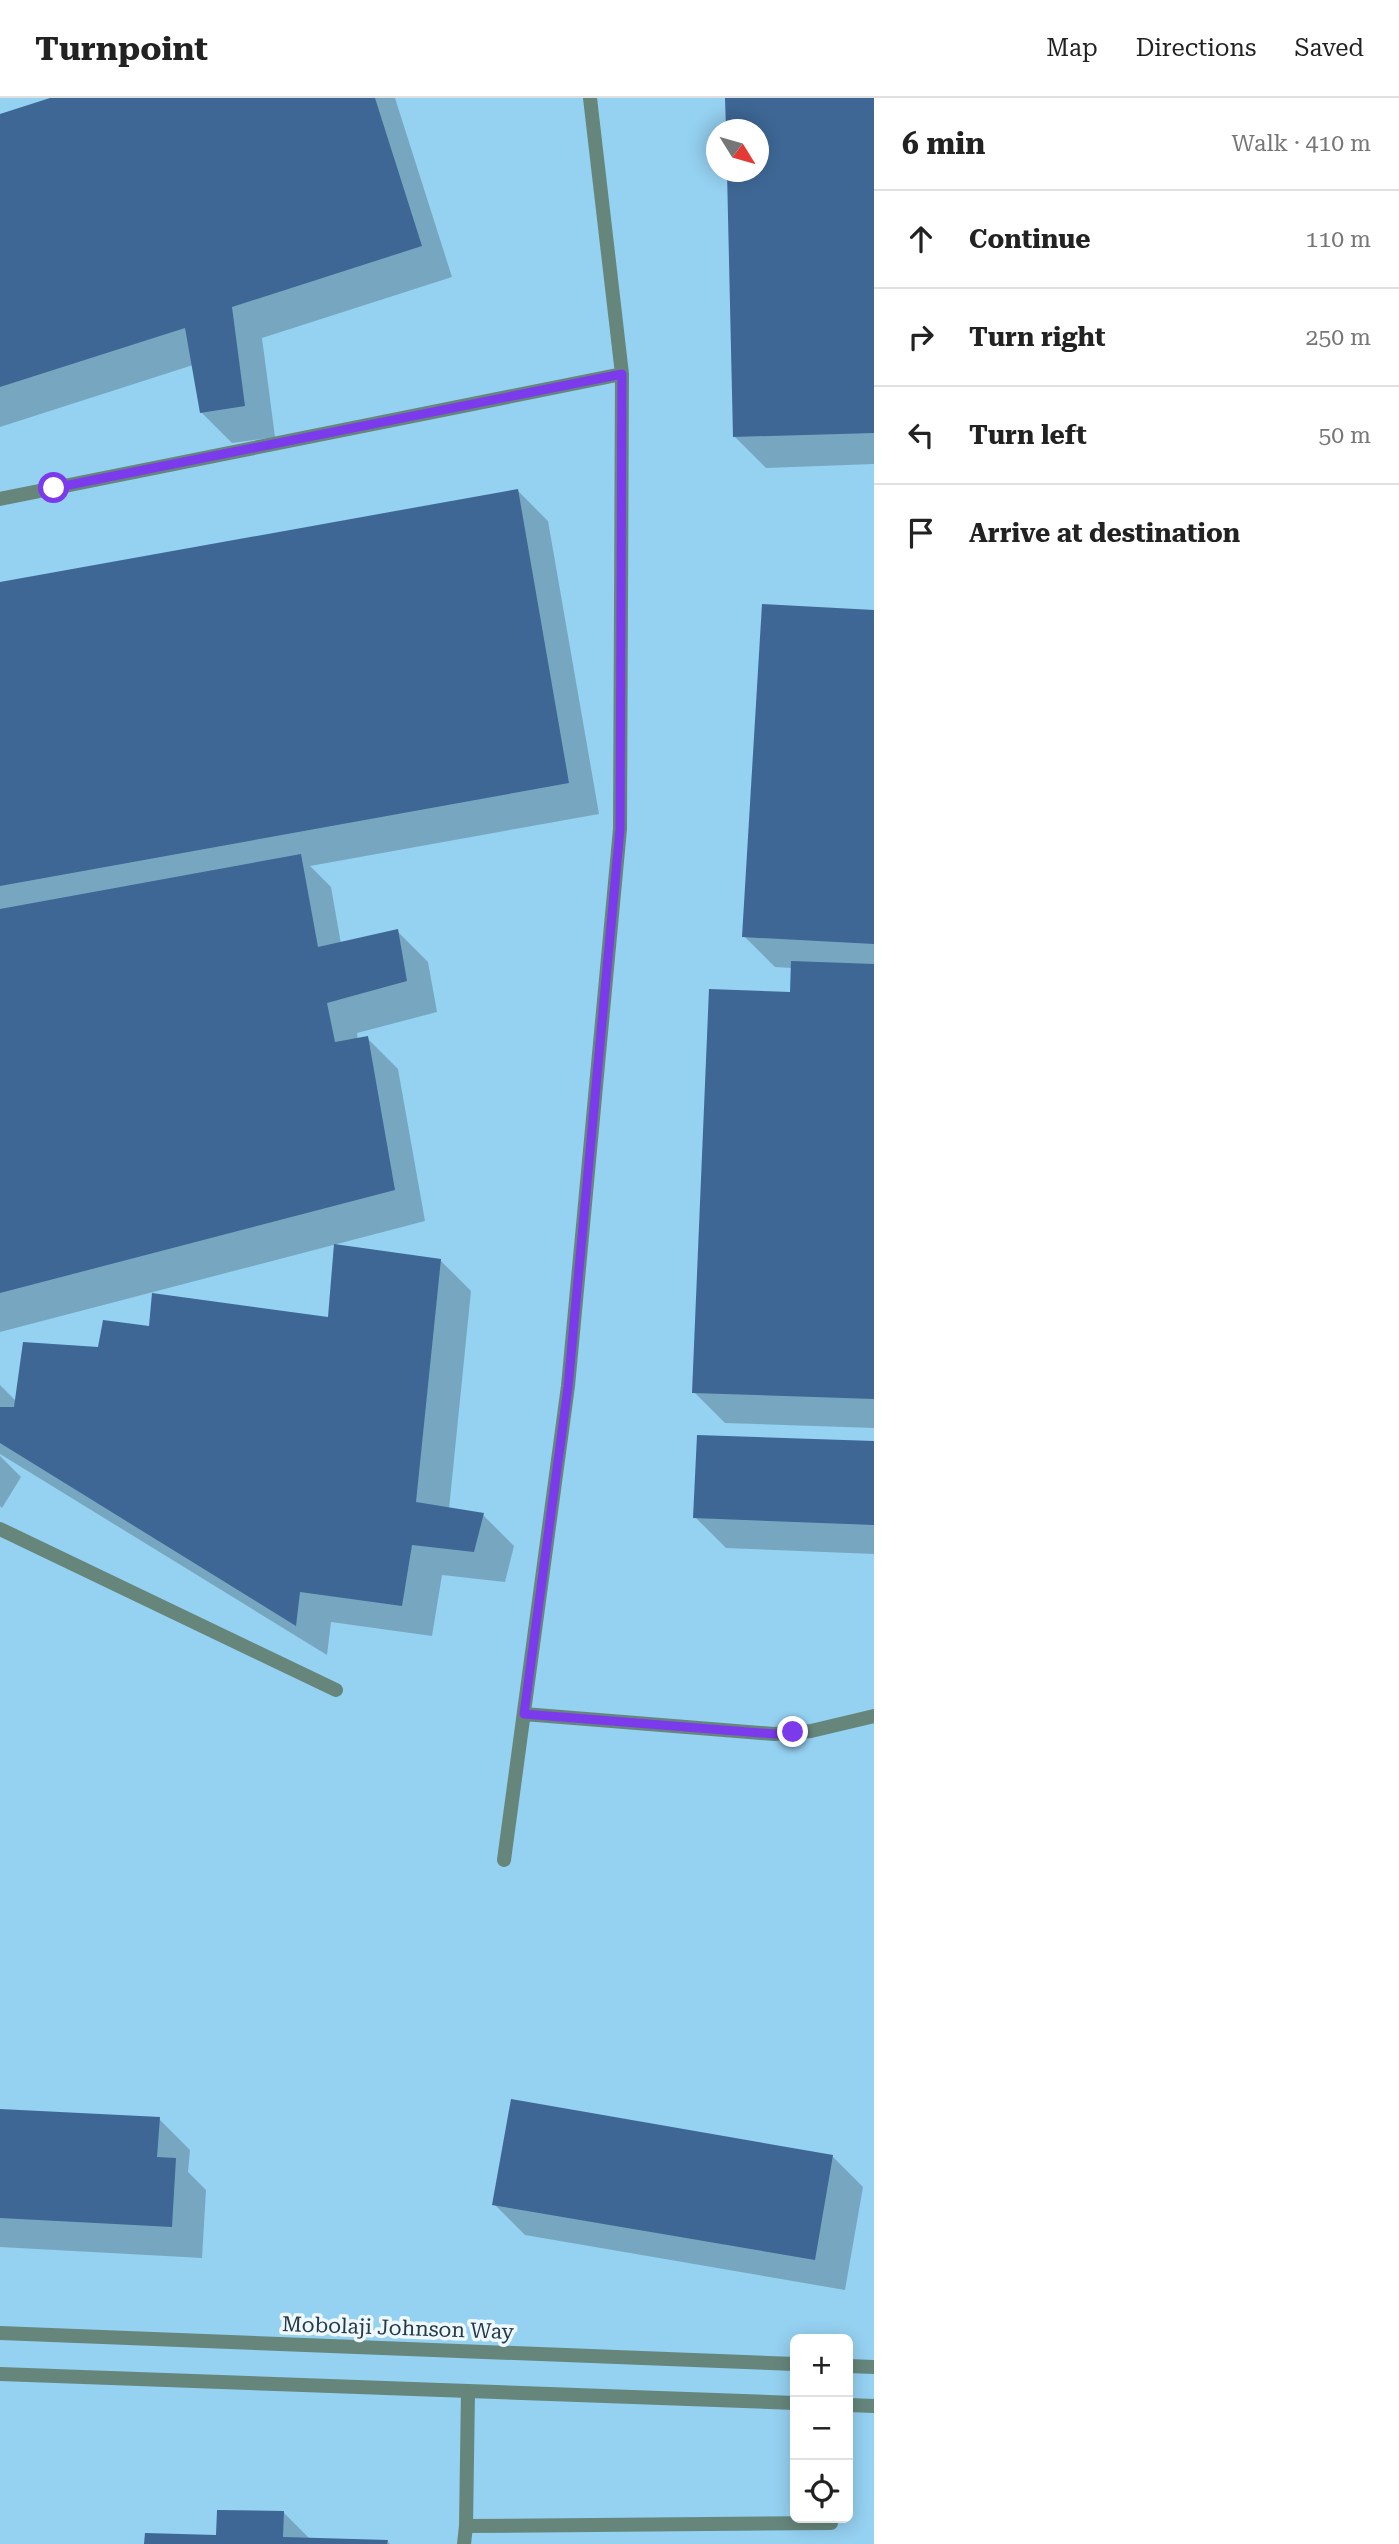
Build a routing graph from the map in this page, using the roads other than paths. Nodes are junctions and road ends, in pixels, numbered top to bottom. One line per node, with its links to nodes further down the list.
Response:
1 (590, 98): 2 (street)
2 (622, 374): 3 (street); 6 (street)
3 (0, 499)
4 (0, 1529): 5 (street)
5 (336, 1690)
6 (524, 1714): 7 (street); 8 (street)
7 (874, 1716)
8 (504, 1860)
9 (0, 2333): 10 (street, Mobolaji Johnson Way)
10 (790, 2364)
11 (853, 2366): 12 (street)
12 (874, 2367)
13 (0, 2374): 14 (street)
14 (468, 2391): 15 (street); 19 (street)
15 (790, 2403)
16 (853, 2405): 17 (street)
17 (874, 2406)
18 (831, 2523): 19 (street)
19 (467, 2526): 20 (street)
20 (464, 2544)

